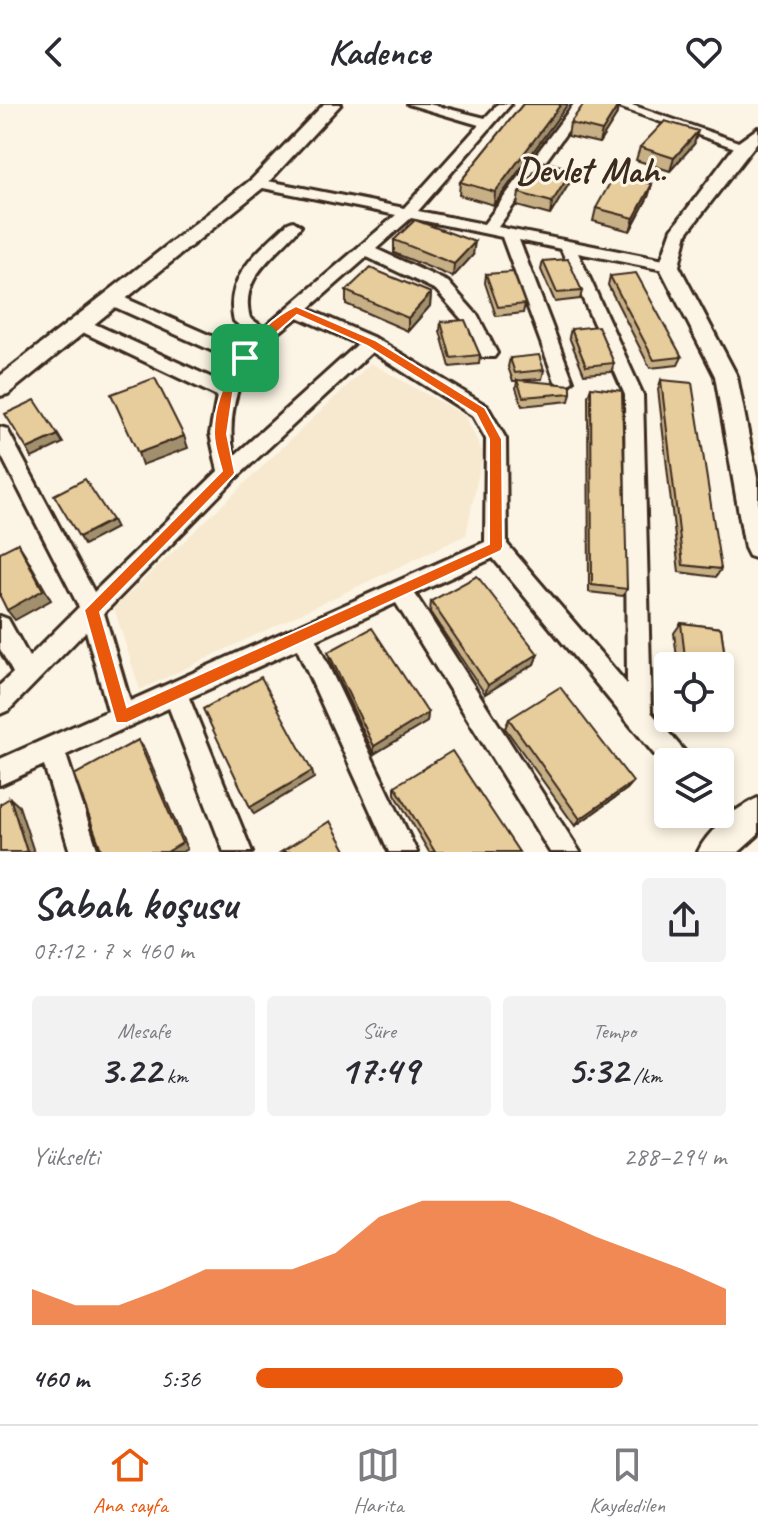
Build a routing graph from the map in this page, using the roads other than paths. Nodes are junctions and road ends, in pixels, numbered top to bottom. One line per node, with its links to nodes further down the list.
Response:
1 (333, 104): 8 (street)
2 (414, 104): 6 (street)
3 (505, 104): 6 (street)
4 (581, 104): 11 (street)
5 (616, 104): 7 (street)
6 (488, 123): 9 (street)
7 (751, 140): 15 (street)
8 (258, 183): 9 (street); 16 (street)
9 (408, 213): 11 (street); 14 (street)
10 (293, 226): 19 (street)
11 (488, 229): 12 (street)
12 (508, 233): 13 (street); 23 (street)
13 (567, 245): 15 (street); 38 (street)
14 (365, 250): 17 (street); 21 (street)
15 (669, 266): 29 (street)
16 (112, 299): 18 (street); 22 (street)
17 (296, 310): 19 (street); 20 (street)
18 (80, 324): 24 (street); 25 (street)
19 (264, 337): 22 (street)
20 (371, 343): 27 (street); 28 (street)
21 (488, 353)
22 (245, 358): 25 (street)
23 (564, 381)
24 (0, 388)
25 (227, 393): 27 (street)
26 (0, 434): 31 (street)
27 (228, 473): 31 (street)
28 (496, 547): 30 (street); 38 (street)
29 (758, 548)
30 (400, 590): 33 (street); 45 (street)
31 (92, 610): 34 (street); 37 (street)
32 (0, 626): 34 (street)
33 (302, 635): 35 (street); 44 (street)
34 (27, 676): 36 (street)
35 (175, 693): 37 (street); 43 (street)
36 (0, 702)
37 (122, 717): 40 (street)
38 (639, 717): 39 (street)
39 (665, 748)
40 (52, 749): 41 (street); 42 (street)
41 (0, 772)
42 (84, 852)
43 (238, 852)
44 (403, 852)
45 (566, 852)

